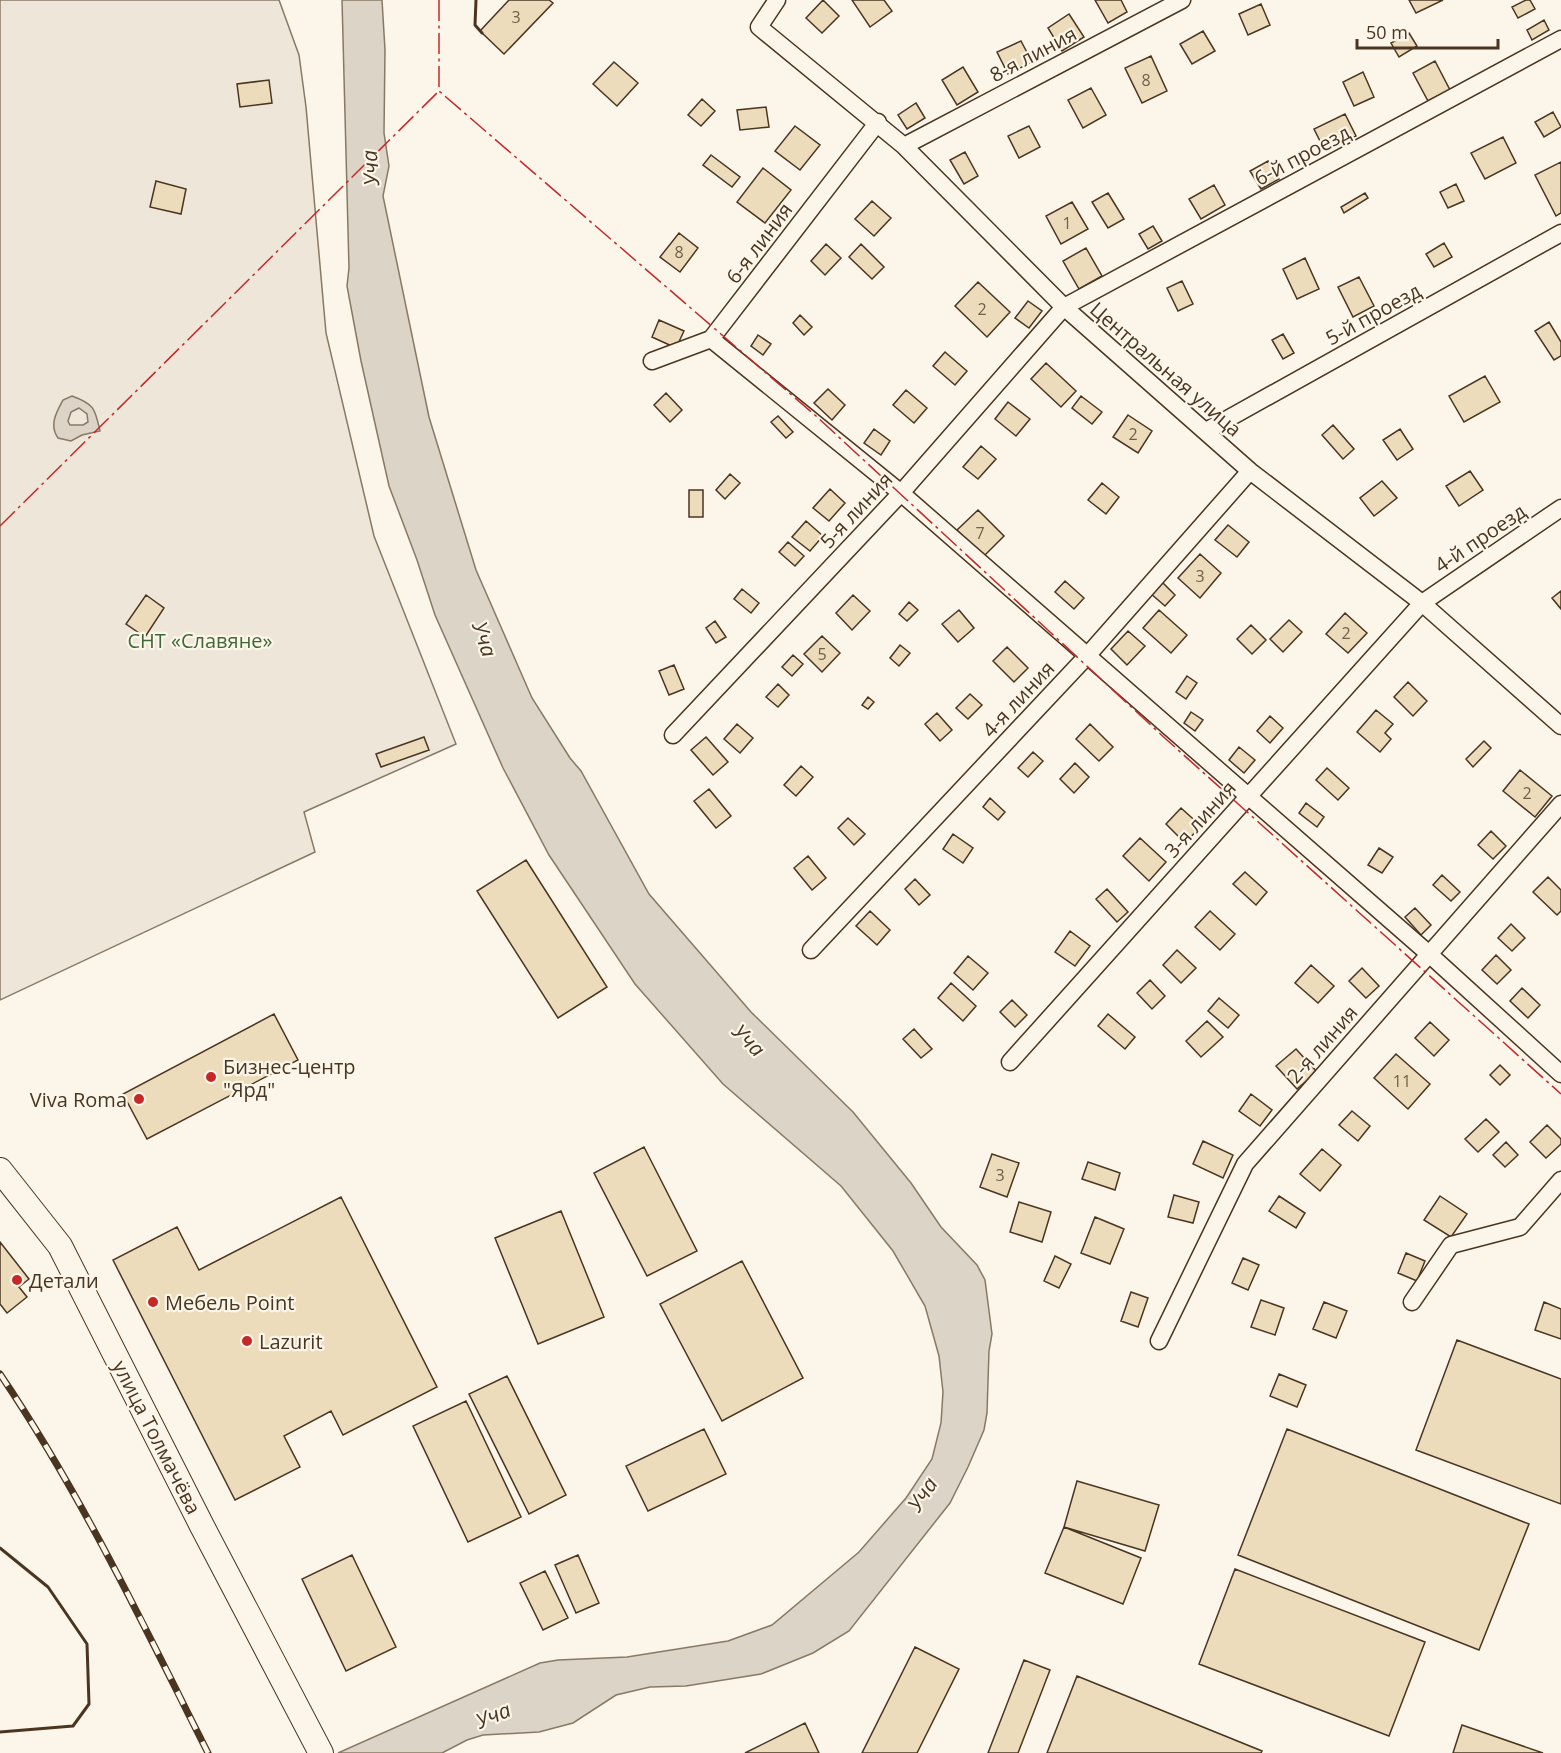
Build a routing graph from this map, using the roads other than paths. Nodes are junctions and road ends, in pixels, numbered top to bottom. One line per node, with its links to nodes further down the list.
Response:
1 (777, 0): 4 (street, Центральная улица)
2 (1182, 0): 5 (street, 8-я линия)
3 (1561, 39): 7 (street, 6-й проезд)
4 (878, 122): 5 (street, Центральная улица); 8 (street, 6-я линия)
5 (904, 146): 7 (street, Центральная улица)
6 (1561, 233): 10 (street, 5-й проезд)
7 (1064, 308): 10 (street, Центральная улица); 12 (street, 5-я линия)
8 (711, 339): 9 (street); 12 (street)
9 (652, 361)
10 (1206, 431): 11 (street, Центральная улица)
11 (1250, 471): 14 (street, Центральная улица); 15 (street, 4-я линия)
12 (901, 493): 15 (street); 17 (street, 5-я линия)
13 (1561, 508): 14 (street, 4-й проезд)
14 (1422, 603): 16 (street, Центральная улица); 18 (street, 3-я линия)
15 (1087, 656): 18 (street); 20 (street, 4-я линия)
16 (1561, 726)
17 (673, 735)
18 (1249, 796): 21 (street); 22 (street, 3-я линия)
19 (1561, 804): 21 (street, 2-я линия)
20 (811, 950)
21 (1429, 954): 23 (street); 27 (street, 2-я линия)
22 (1010, 1062)
23 (1561, 1074)
24 (0, 1170): 28 (street, улица Толмачёва)
25 (1561, 1180): 26 (street)
26 (1412, 1302)
27 (1159, 1341)
28 (321, 1753)

